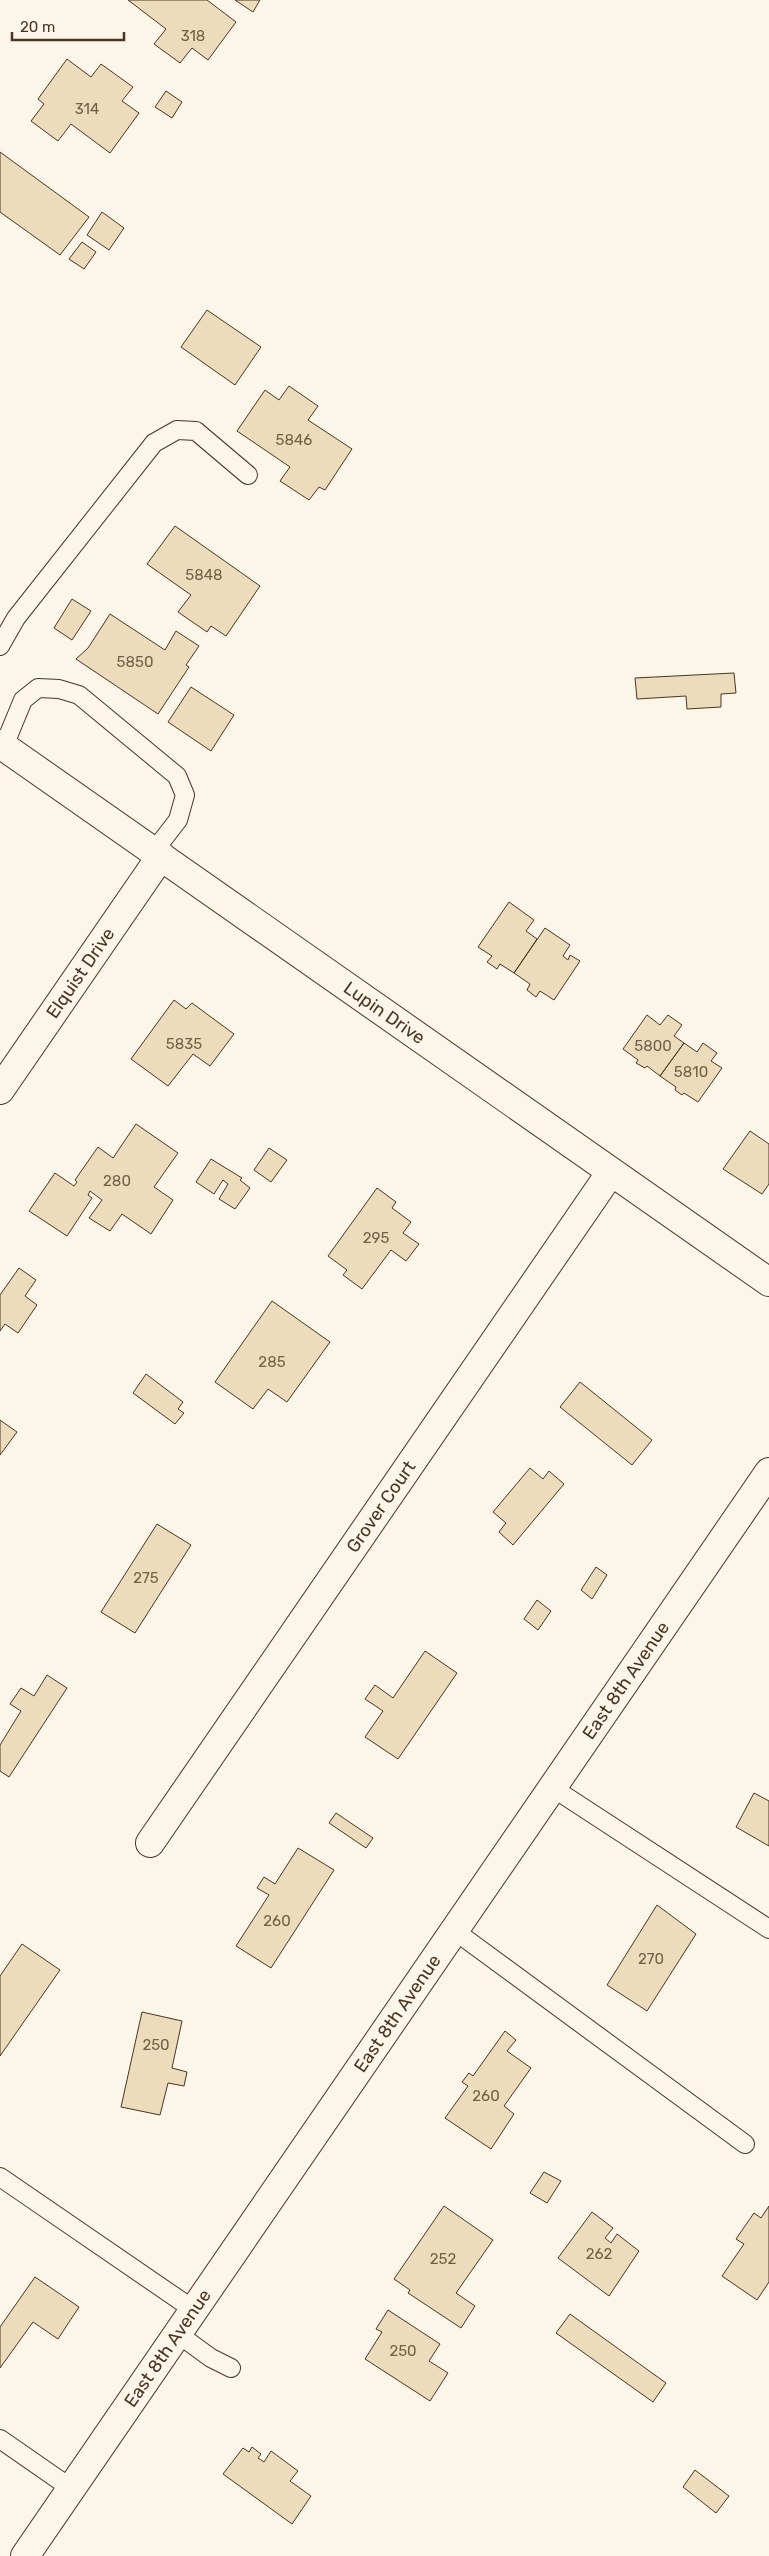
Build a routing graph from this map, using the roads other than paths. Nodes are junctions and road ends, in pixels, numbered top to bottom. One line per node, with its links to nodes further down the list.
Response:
1 (248, 474): 2 (lane)
2 (0, 646)
3 (2, 745): 4 (street, Lupin Drive); 4 (lane)
4 (158, 854): 5 (street, Elquist Drive); 6 (street, Lupin Drive)
5 (0, 1090)
6 (611, 1172): 7 (street, Lupin Drive); 10 (street, Grover Court)
7 (769, 1282)
8 (769, 1472): 9 (street, East 8th Avenue)
9 (553, 1788): 11 (lane); 12 (street, East 8th Avenue)
10 (150, 1844)
11 (769, 1929)
12 (455, 1930): 13 (lane); 15 (street, East 8th Avenue)
13 (745, 2144)
14 (0, 2177): 15 (lane)
15 (194, 2310): 16 (street, East 8th Avenue)
16 (178, 2334): 17 (lane); 19 (street, East 8th Avenue)
17 (231, 2368)
18 (0, 2439): 19 (lane)
19 (72, 2489): 20 (street, East 8th Avenue)
20 (25, 2556)

